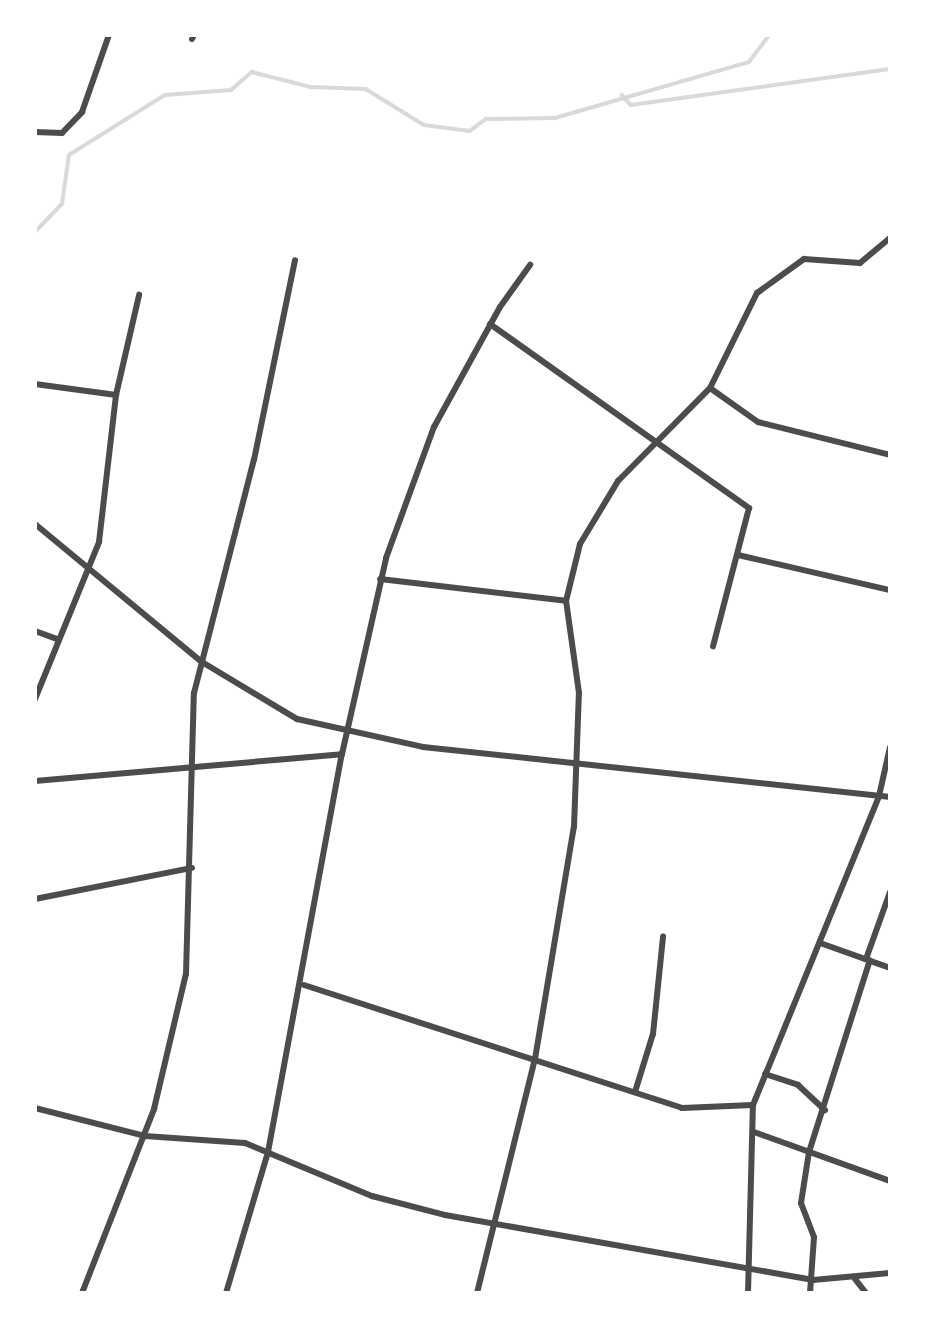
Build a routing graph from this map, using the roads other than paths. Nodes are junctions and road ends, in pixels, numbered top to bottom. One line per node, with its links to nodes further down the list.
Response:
1 (109, 35): 2 (street)
2 (35, 132)
3 (890, 238): 9 (street)
4 (295, 260): 22 (street)
5 (530, 265): 7 (street)
6 (139, 295): 10 (street)
7 (490, 324): 11 (street); 16 (street)
8 (35, 384): 10 (street)
9 (710, 388): 11 (street); 12 (street)
10 (116, 395): 15 (street)
11 (654, 446): 14 (street); 18 (street)
12 (890, 455)
13 (35, 524): 15 (street)
14 (738, 555): 17 (street); 21 (street)
15 (90, 568): 20 (street); 22 (street)
16 (380, 579): 18 (street); 24 (street)
17 (890, 590)
18 (566, 601): 27 (street)
19 (35, 631): 20 (street)
20 (57, 639): 23 (street)
21 (713, 646)
22 (202, 662): 24 (street); 28 (street)
23 (35, 699)
24 (348, 732): 26 (street); 27 (street)
25 (890, 747): 30 (street)
26 (342, 754): 28 (street); 39 (street)
27 (581, 763): 30 (street); 40 (street)
28 (191, 766): 29 (street); 32 (street)
29 (35, 781)
30 (879, 796): 31 (street); 36 (street)
31 (890, 797)
32 (192, 868): 34 (street); 47 (street)
33 (890, 892): 37 (street)
34 (35, 898)
35 (663, 937): 42 (street)
36 (823, 944): 37 (street); 41 (street)
37 (868, 960): 38 (street); 45 (street)
38 (890, 968)
39 (304, 985): 40 (street); 48 (street)
40 (535, 1059): 42 (street); 51 (street)
41 (765, 1074): 43 (street); 45 (street)
42 (635, 1093): 43 (street)
43 (753, 1105): 46 (street)
44 (35, 1108): 47 (street)
45 (825, 1110): 49 (street)
46 (754, 1132): 49 (street); 52 (street)
47 (145, 1136): 48 (street); 56 (street)
48 (268, 1152): 51 (street); 57 (street)
49 (809, 1152): 50 (street); 55 (street)
50 (890, 1181)
51 (492, 1223): 52 (street); 58 (street)
52 (747, 1267): 55 (street); 59 (street)
53 (890, 1273): 54 (street)
54 (855, 1279): 55 (street); 61 (street)
55 (813, 1280): 60 (street)
56 (82, 1293)
57 (226, 1293)
58 (477, 1293)
59 (748, 1293)
60 (810, 1293)
61 (866, 1293)

